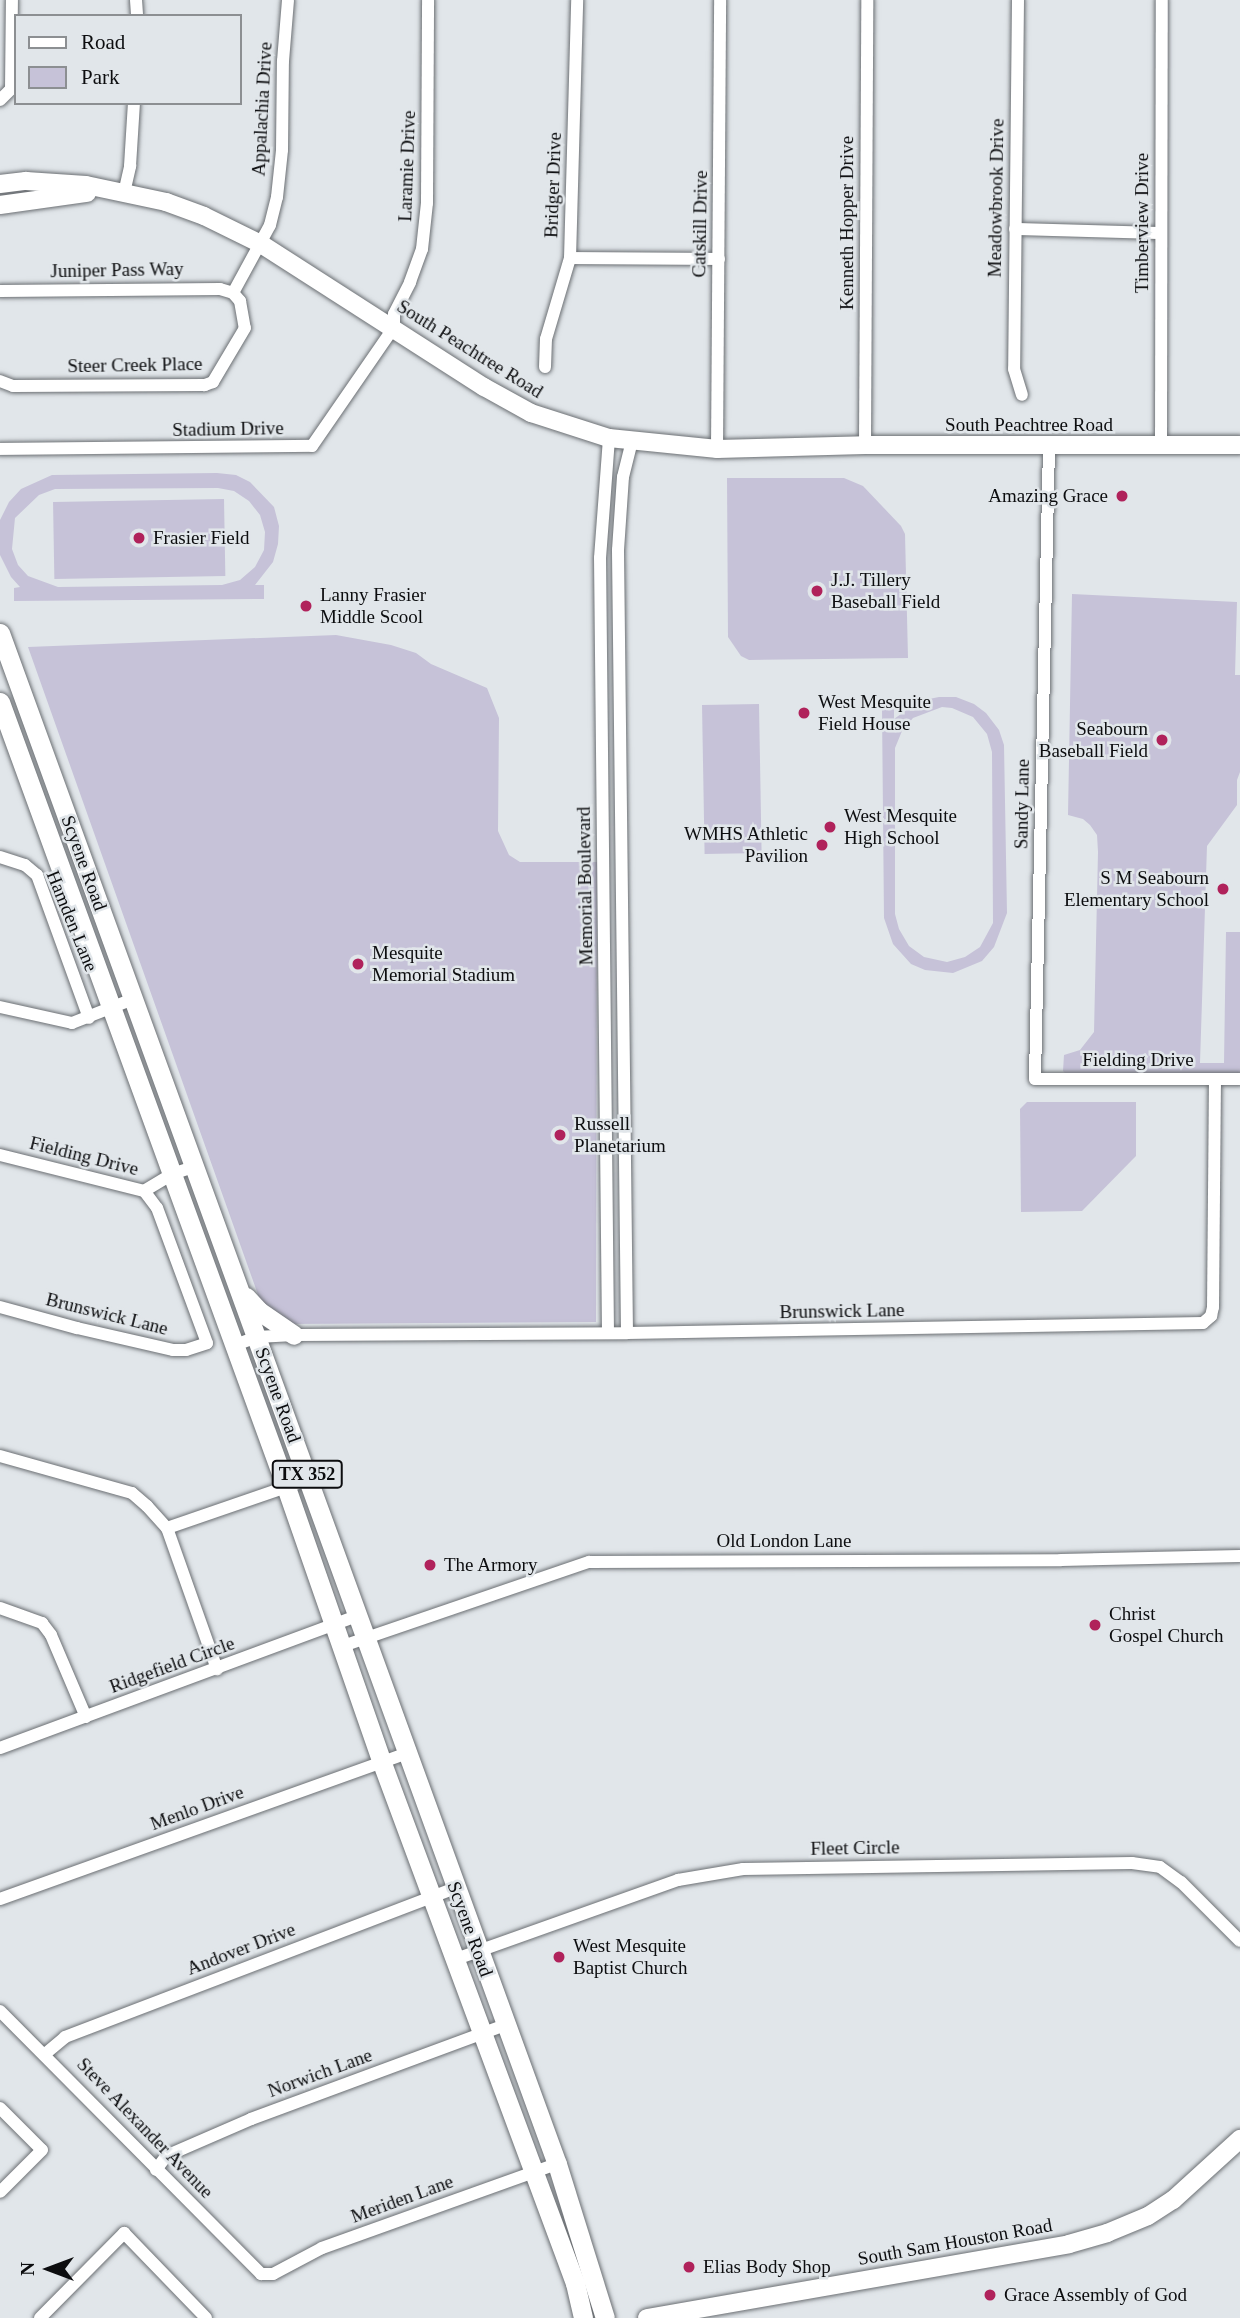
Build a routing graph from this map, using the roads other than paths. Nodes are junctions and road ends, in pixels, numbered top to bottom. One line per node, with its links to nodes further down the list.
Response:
1 (12, 0): 9 (street)
2 (288, 0): 17 (street, Appalachia Drive)
3 (428, 0): 22 (street, Laramie Drive)
4 (577, 0): 18 (street, Bridger Drive)
5 (720, 0): 19 (street, Catskill Drive)
6 (867, 0): 28 (street, Kenneth Hopper Drive)
7 (1018, 0): 15 (street, Meadowbrook Drive)
8 (1162, 0): 16 (street, Timberview Drive)
9 (6, 16): 10 (street)
10 (0, 100)
11 (135, 105): 13 (street)
12 (0, 184): 13 (main road, South Peachtree Road)
13 (119, 192): 14 (main road); 17 (main road, South Peachtree Road)
14 (0, 205)
15 (1015, 229): 16 (street); 25 (street, Meadowbrook Drive)
16 (1161, 233): 31 (street, Timberview Drive)
17 (261, 244): 21 (street, Appalachia Drive); 22 (main road, South Peachtree Road)
18 (570, 258): 19 (street); 23 (street, Bridger Drive)
19 (719, 259): 33 (street, Catskill Drive)
20 (0, 291): 21 (street, Juniper Pass Way)
21 (233, 293): 24 (street, Steer Creek Place)
22 (394, 327): 26 (main road, South Peachtree Road); 32 (street, Stadium Drive)
23 (545, 367)
24 (0, 381)
25 (1022, 395)
26 (609, 438): 27 (main road, South Peachtree Road); 52 (street, Memorial Boulevard)
27 (632, 442): 33 (main road, South Peachtree Road); 51 (street, Memorial Boulevard)
28 (865, 445): 30 (main road, South Peachtree Road); 33 (main road, South Peachtree Road)
29 (1240, 445): 31 (main road, South Peachtree Road)
30 (1049, 446): 31 (main road, South Peachtree Road); 42 (street, Sandy Lane)
31 (1161, 446)
32 (0, 449)
33 (717, 449)
34 (0, 633): 35 (main road, Scyene Road / TX 352)
35 (5, 664): 38 (main road, Scyene Road / TX 352)
36 (0, 702): 40 (main road, Scyene Road / TX 352)
37 (0, 858): 41 (street, Hamden Lane)
38 (133, 999): 40 (street); 46 (main road, Scyene Road / TX 352)
39 (0, 1007): 41 (street)
40 (112, 1009): 41 (street); 47 (main road, Scyene Road / TX 352)
41 (89, 1018)
42 (1035, 1079): 43 (street, Fielding Drive)
43 (1215, 1079): 44 (street, Fielding Drive); 51 (street, Brunswick Lane)
44 (1240, 1079)
45 (0, 1155): 48 (street, Fielding Drive)
46 (194, 1167): 47 (street, Fielding Drive); 49 (main road, Scyene Road / TX 352)
47 (172, 1174): 48 (street, Fielding Drive); 55 (main road, Scyene Road / TX 352)
48 (144, 1191): 50 (street, Brunswick Lane)
49 (240, 1290): 53 (main road); 54 (main road, Scyene Road / TX 352)
50 (0, 1307)
51 (626, 1333): 52 (street, Brunswick Lane)
52 (608, 1334): 53 (street, Brunswick Lane)
53 (294, 1335): 54 (street, Brunswick Lane)
54 (257, 1337): 55 (street, Brunswick Lane); 57 (main road, Scyene Road / TX 352)
55 (234, 1345): 58 (main road, Scyene Road / TX 352)
56 (0, 1456): 59 (street)
57 (309, 1479): 58 (street); 62 (main road, Scyene Road / TX 352)
58 (286, 1487): 59 (street); 63 (main road, Scyene Road / TX 352)
59 (167, 1528): 66 (street)
60 (1240, 1556): 64 (street, Old London Lane)
61 (0, 1608): 67 (street)
62 (356, 1616): 63 (street, Ridgefield Circle); 64 (main road, Scyene Road / TX 352)
63 (335, 1624): 65 (main road, Scyene Road / TX 352); 66 (street, Ridgefield Circle)
64 (364, 1638): 65 (street, Old London Lane); 69 (main road, Scyene Road / TX 352)
65 (343, 1646): 70 (main road, Scyene Road / TX 352)
66 (217, 1669): 67 (street, Ridgefield Circle)
67 (86, 1717): 68 (street, Ridgefield Circle)
68 (0, 1748)
69 (406, 1754): 70 (street, Menlo Drive); 71 (main road, Scyene Road / TX 352)
70 (382, 1763): 72 (main road, Scyene Road / TX 352); 73 (street, Menlo Drive)
71 (455, 1888): 72 (street, Andover Drive); 75 (main road, Scyene Road / TX 352)
72 (434, 1896): 76 (main road, Scyene Road / TX 352); 80 (street, Andover Drive)
73 (0, 1899)
74 (1240, 1941): 75 (street, Fleet Circle)
75 (479, 1951): 76 (street, Fleet Circle); 78 (main road, Scyene Road / TX 352)
76 (456, 1959): 79 (main road, Scyene Road / TX 352)
77 (0, 2011): 80 (street, Steve Alexander Avenue)
78 (505, 2025): 79 (street, Norwich Lane); 83 (main road, Scyene Road / TX 352)
79 (483, 2033): 84 (street, Norwich Lane); 85 (main road, Scyene Road / TX 352)
80 (45, 2054): 84 (street, Steve Alexander Avenue)
81 (0, 2108): 86 (street)
82 (1240, 2139): 92 (main road, South Sam Houston Road)
83 (557, 2164): 85 (street, Meriden Lane); 91 (main road, Scyene Road / TX 352)
84 (156, 2170): 87 (street, Steve Alexander Avenue)
85 (533, 2173): 87 (street, Meriden Lane); 90 (main road, Scyene Road / TX 352)
86 (0, 2192)
87 (261, 2274)
88 (40, 2318): 89 (street)
89 (206, 2318)
90 (583, 2318)
91 (605, 2318)
92 (647, 2318)

